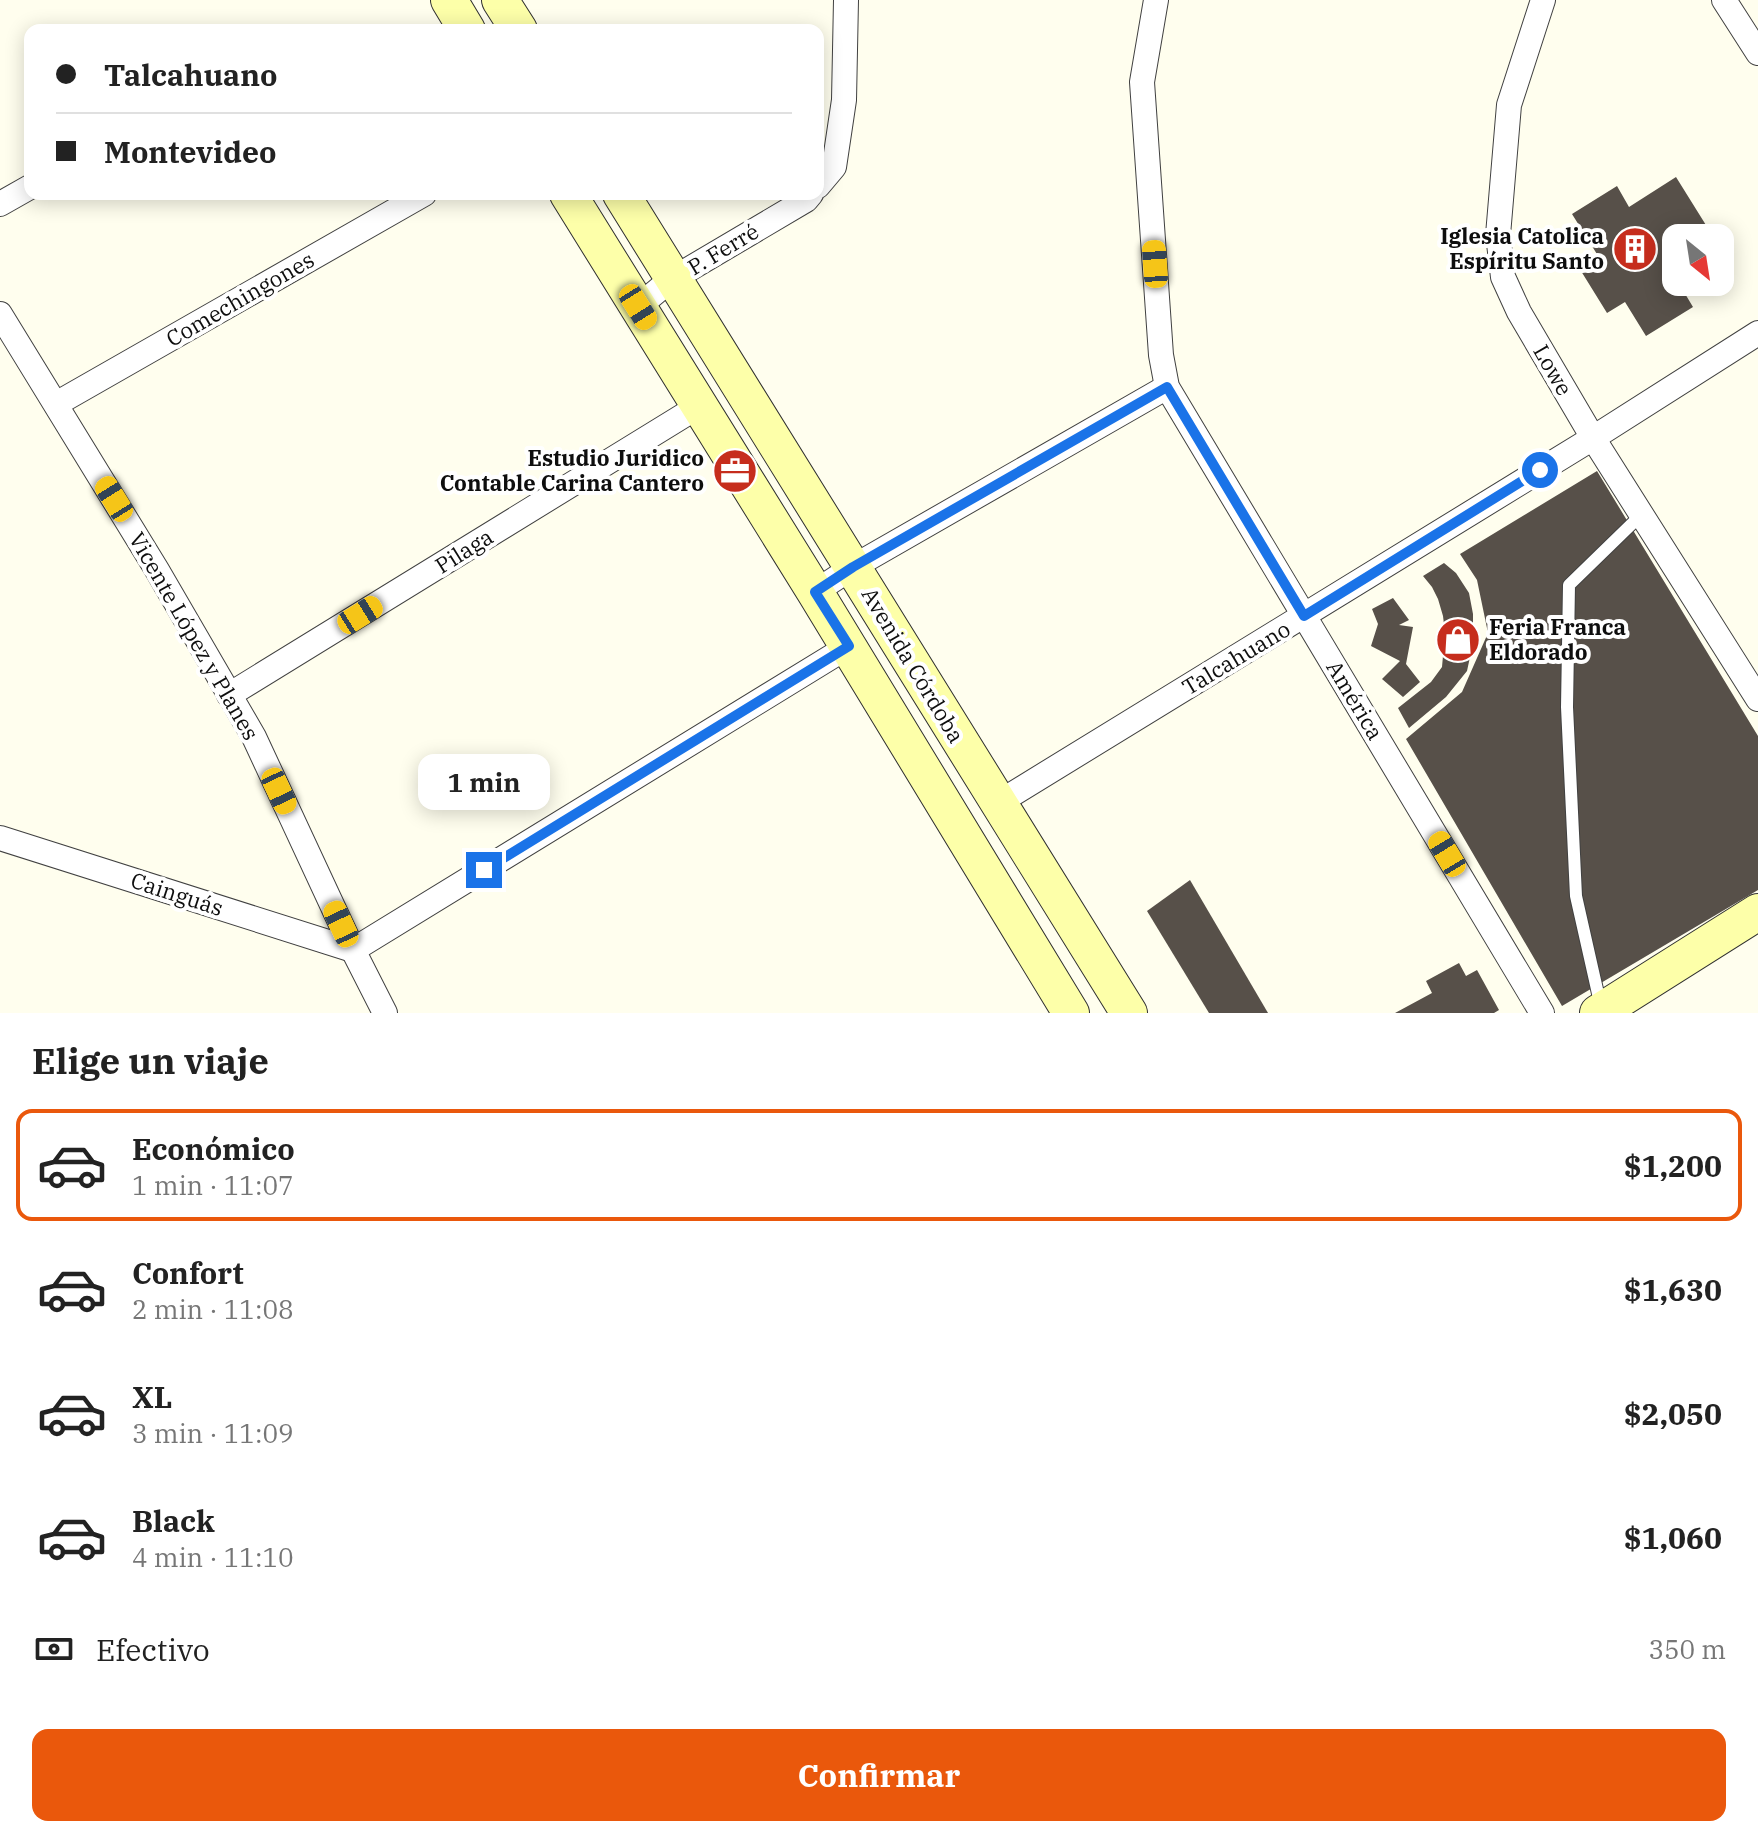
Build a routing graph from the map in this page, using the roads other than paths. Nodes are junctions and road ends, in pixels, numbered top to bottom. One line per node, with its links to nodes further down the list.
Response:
1 (449, 0): 7 (main road)
2 (500, 0): 8 (main road)
3 (846, 0): 10 (street)
4 (1156, 0): 21 (street)
5 (1543, 0): 24 (street, Lowe)
6 (1724, 0): 9 (street)
7 (463, 24)
8 (515, 24)
9 (1758, 53)
10 (824, 179)
11 (24, 190): 16 (street)
12 (413, 200): 22 (street, Comechingones)
13 (572, 200): 18 (main road, Avenida Córdoba)
14 (625, 200): 17 (main road, Avenida Córdoba)
15 (806, 200): 17 (street, P. Ferré)
16 (0, 204)
17 (674, 279): 18 (street, P. Ferré); 26 (main road, Avenida Córdoba)
18 (638, 307): 23 (main road, Avenida Córdoba)
19 (0, 314): 22 (street, Vicente López y Planes)
20 (1758, 333): 24 (street, Talcahuano)
21 (1167, 387): 26 (street); 28 (street, América)
22 (56, 404): 30 (street, Vicente López y Planes)
23 (699, 406): 27 (main road, Avenida Córdoba); 30 (street, Pilaga)
24 (1593, 438): 25 (street, Lowe); 28 (street, Talcahuano)
25 (1642, 514): 31 (street, Lowe); 36 (lane)
26 (853, 567): 27 (street); 32 (main road, Avenida Córdoba)
27 (815, 592): 29 (main road, Avenida Córdoba)
28 (1304, 616): 32 (street, Talcahuano); 40 (street, América)
29 (849, 646): 35 (street); 38 (main road, Avenida Córdoba)
30 (229, 695): 35 (street, Vicente López y Planes)
31 (1758, 699)
32 (998, 803): 39 (main road, Avenida Córdoba)
33 (0, 838): 35 (street, Cainguás)
34 (1758, 912): 36 (main road)
35 (353, 950): 37 (street, Vicente López y Planes)
36 (1600, 1012)
37 (385, 1013)
38 (1071, 1013)
39 (1129, 1013)
40 (1542, 1013)

